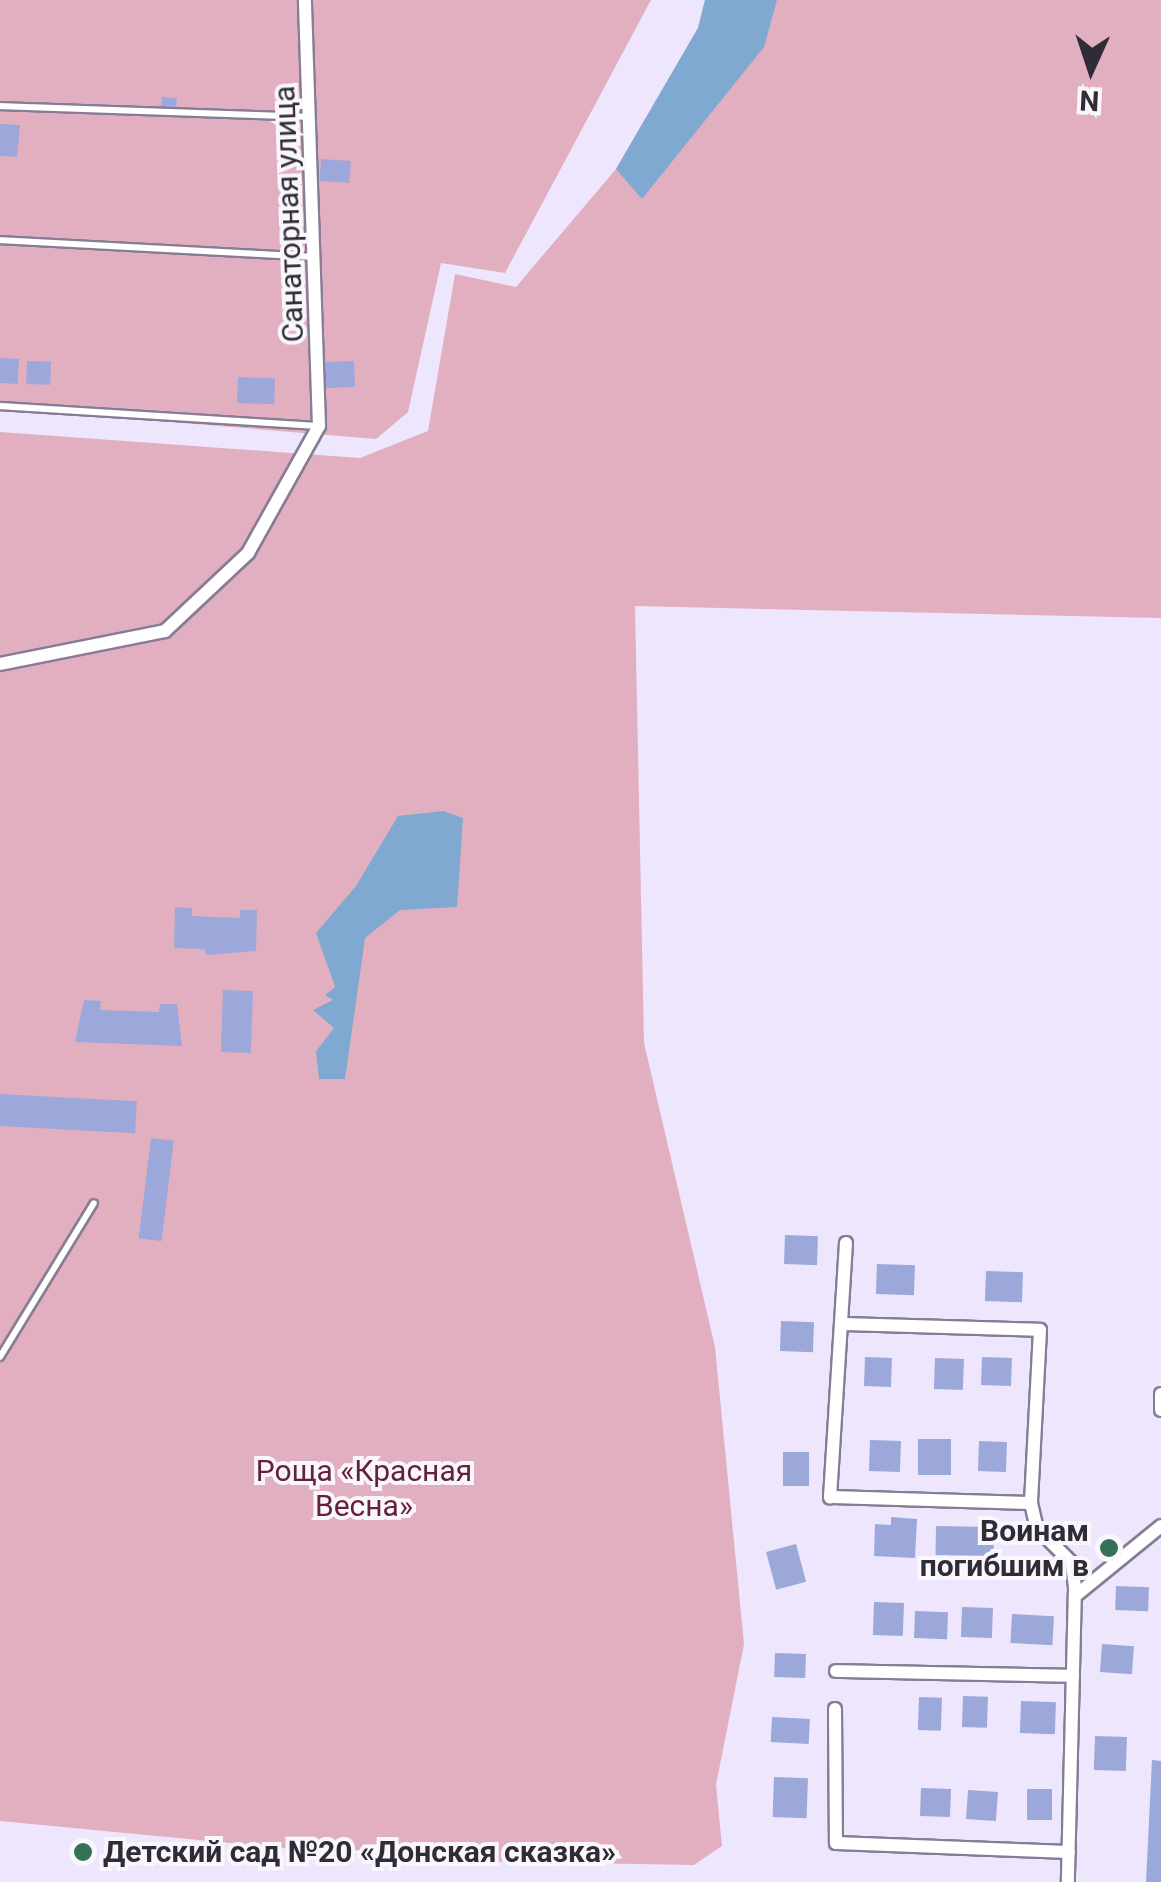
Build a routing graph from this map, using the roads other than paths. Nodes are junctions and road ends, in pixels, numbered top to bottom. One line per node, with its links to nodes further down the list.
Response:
1 (305, 0): 3 (street, Санаторная улица)
2 (0, 106): 3 (lane)
3 (312, 117): 5 (street, Санаторная улица)
4 (0, 240): 5 (lane)
5 (314, 258): 7 (street, Санаторная улица)
6 (0, 406): 7 (lane)
7 (320, 426): 8 (street)
8 (0, 664)
9 (94, 1203): 12 (lane)
10 (846, 1243): 11 (street)
11 (842, 1324): 15 (street); 15 (street)
12 (0, 1358)
13 (1161, 1394): 14 (street)
14 (1161, 1410)
15 (1031, 1503): 17 (street)
16 (1161, 1526): 17 (street)
17 (1075, 1596): 19 (street)
18 (836, 1671): 19 (street)
19 (1073, 1676): 21 (street)
20 (835, 1709): 21 (street)
21 (1069, 1852): 22 (street)
22 (1068, 1882)

